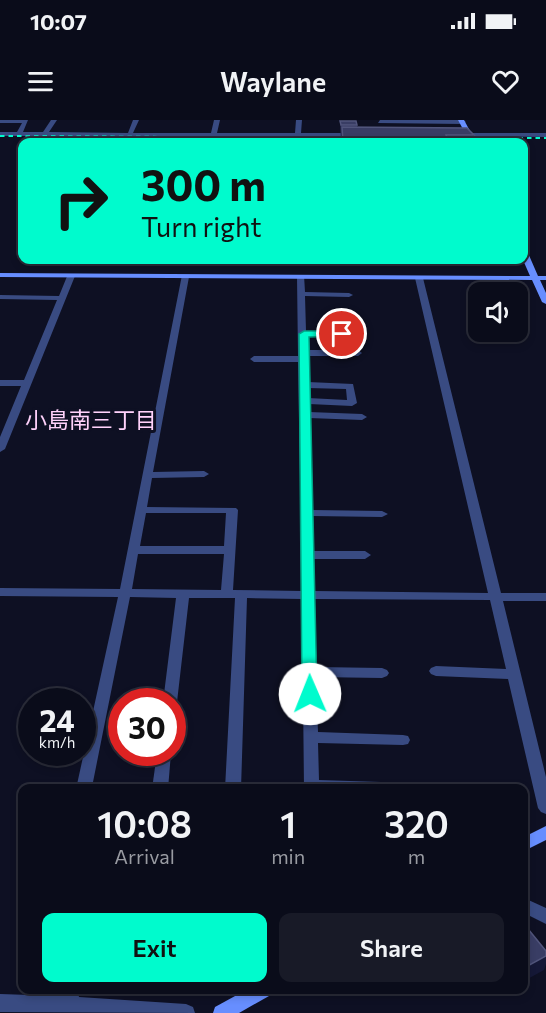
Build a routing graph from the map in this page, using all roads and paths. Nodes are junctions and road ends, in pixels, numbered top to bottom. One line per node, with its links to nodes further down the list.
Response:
1 (54, 120): 10 (street)
2 (136, 120): 11 (street)
3 (217, 120): 12 (street)
4 (299, 120): 13 (street)
5 (0, 121): 9 (street)
6 (462, 121): 7 (street); 16 (street)
7 (381, 124)
8 (0, 134): 9 (street)
9 (19, 134): 10 (street)
10 (45, 134): 11 (street)
11 (130, 134): 12 (street)
12 (214, 134): 13 (street)
13 (298, 135): 15 (street)
14 (546, 135): 17 (street)
15 (365, 138)
16 (471, 138)
17 (502, 138)
18 (0, 140): 19 (street)
19 (18, 140)
20 (528, 142): 21 (street)
21 (546, 142)
22 (528, 262): 28 (street)
23 (0, 275): 24 (street)
24 (71, 276): 25 (street); 33 (street)
25 (185, 277): 26 (street); 48 (street)
26 (301, 277): 27 (street); 30 (street)
27 (420, 278): 28 (street); 61 (street)
28 (535, 279): 29 (street); 34 (street)
29 (546, 279)
30 (302, 294): 31 (street); 35 (street)
31 (349, 295)
32 (0, 297): 33 (street)
33 (61, 298): 41 (street)
34 (546, 302)
35 (304, 334): 36 (street); 38 (street)
36 (342, 334)
37 (358, 353): 38 (street)
38 (304, 356): 39 (street); 42 (street)
39 (254, 359)
40 (0, 383): 41 (street)
41 (28, 383): 46 (street)
42 (305, 385): 43 (street); 43 (street)
43 (305, 402): 44 (street)
44 (305, 416): 45 (street); 50 (street)
45 (362, 417)
46 (0, 448)
47 (204, 474): 48 (street)
48 (147, 475): 49 (street)
49 (141, 510): 52 (street); 53 (street)
50 (306, 513): 51 (street); 54 (street)
51 (382, 514)
52 (133, 550): 53 (street); 57 (street)
53 (230, 550): 59 (street)
54 (307, 555): 55 (street); 60 (street)
55 (365, 555)
56 (0, 592): 57 (street)
57 (125, 593): 58 (street); 71 (street)
58 (183, 594): 59 (street); 67 (street)
59 (234, 595): 60 (street); 73 (street)
60 (308, 596): 61 (street); 64 (street)
61 (494, 597): 62 (street); 66 (street)
62 (546, 597)
63 (436, 671): 66 (street)
64 (309, 672): 65 (street); 68 (street)
65 (382, 673)
66 (513, 674): 75 (street)
67 (172, 688)
68 (311, 737): 69 (street); 74 (street)
69 (403, 740)
70 (163, 766): 72 (street)
71 (85, 784)
72 (161, 784)
73 (233, 784)
74 (312, 784)
75 (546, 808)
76 (546, 832): 77 (street)
77 (528, 843)
78 (528, 907): 79 (street)
79 (546, 916)
80 (256, 994): 84 (street)
81 (70, 997): 82 (street); 83 (street)
82 (0, 1003)
83 (186, 1013)
84 (222, 1013)

